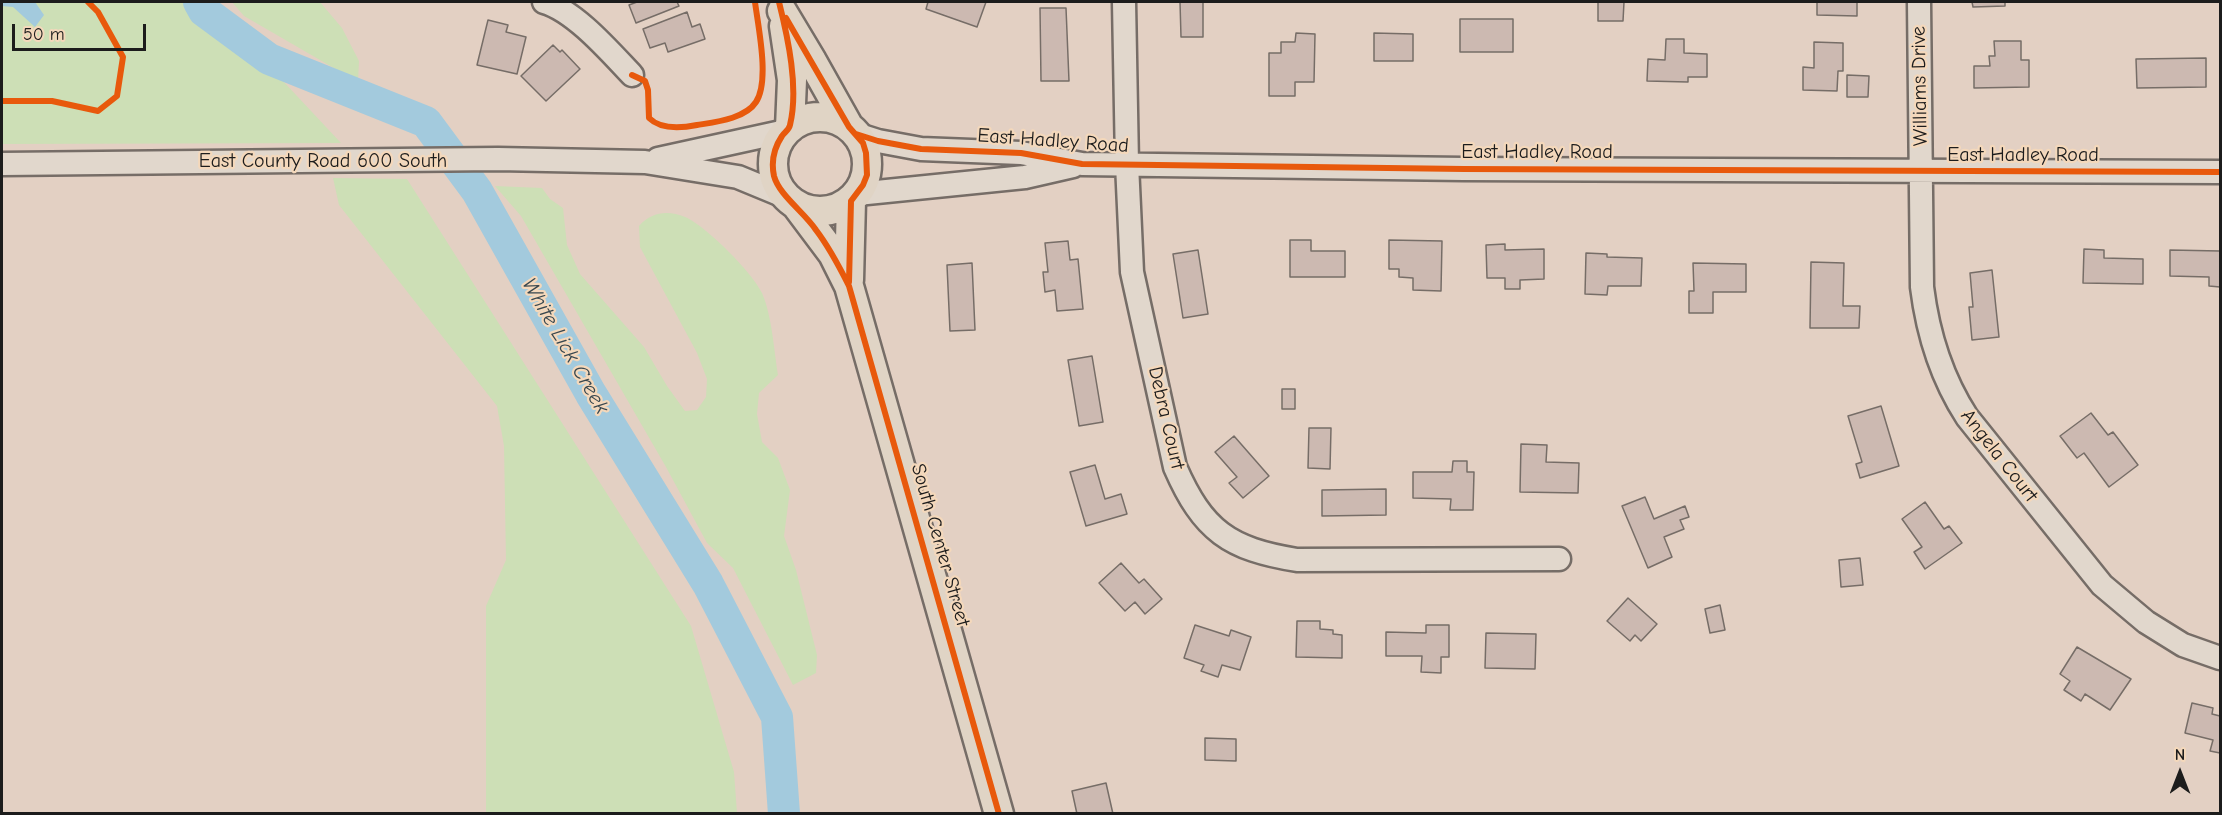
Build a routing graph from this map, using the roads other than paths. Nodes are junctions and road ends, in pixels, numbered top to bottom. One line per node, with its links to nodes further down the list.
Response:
1 (550, 2): 5 (street)
2 (1124, 2): 11 (street, Debra Court)
3 (1919, 2): 12 (street, Williams Drive)
4 (781, 6): 6 (main road); 7 (main road)
5 (632, 75)
6 (788, 130): 7 (main road); 8 (street, East County Road 600 South); 15 (main road)
7 (853, 130): 10 (street, East Hadley Road); 14 (main road)
8 (645, 162): 9 (street, East County Road 600 South); 15 (street, East County Road 600 South)
9 (2, 164)
10 (1082, 164): 11 (street, East Hadley Road); 14 (street, East Hadley Road)
11 (1127, 164): 12 (street, East Hadley Road); 17 (street, Debra Court)
12 (1922, 171): 13 (street, East Hadley Road); 18 (street, Angela Court)
13 (2220, 172)
14 (854, 197): 15 (main road); 16 (main road, South Center Street)
15 (791, 201): 16 (main road, South Center Street)
16 (849, 286): 19 (main road, South Center Street)
17 (1559, 559)
18 (2220, 658)
19 (999, 813)

